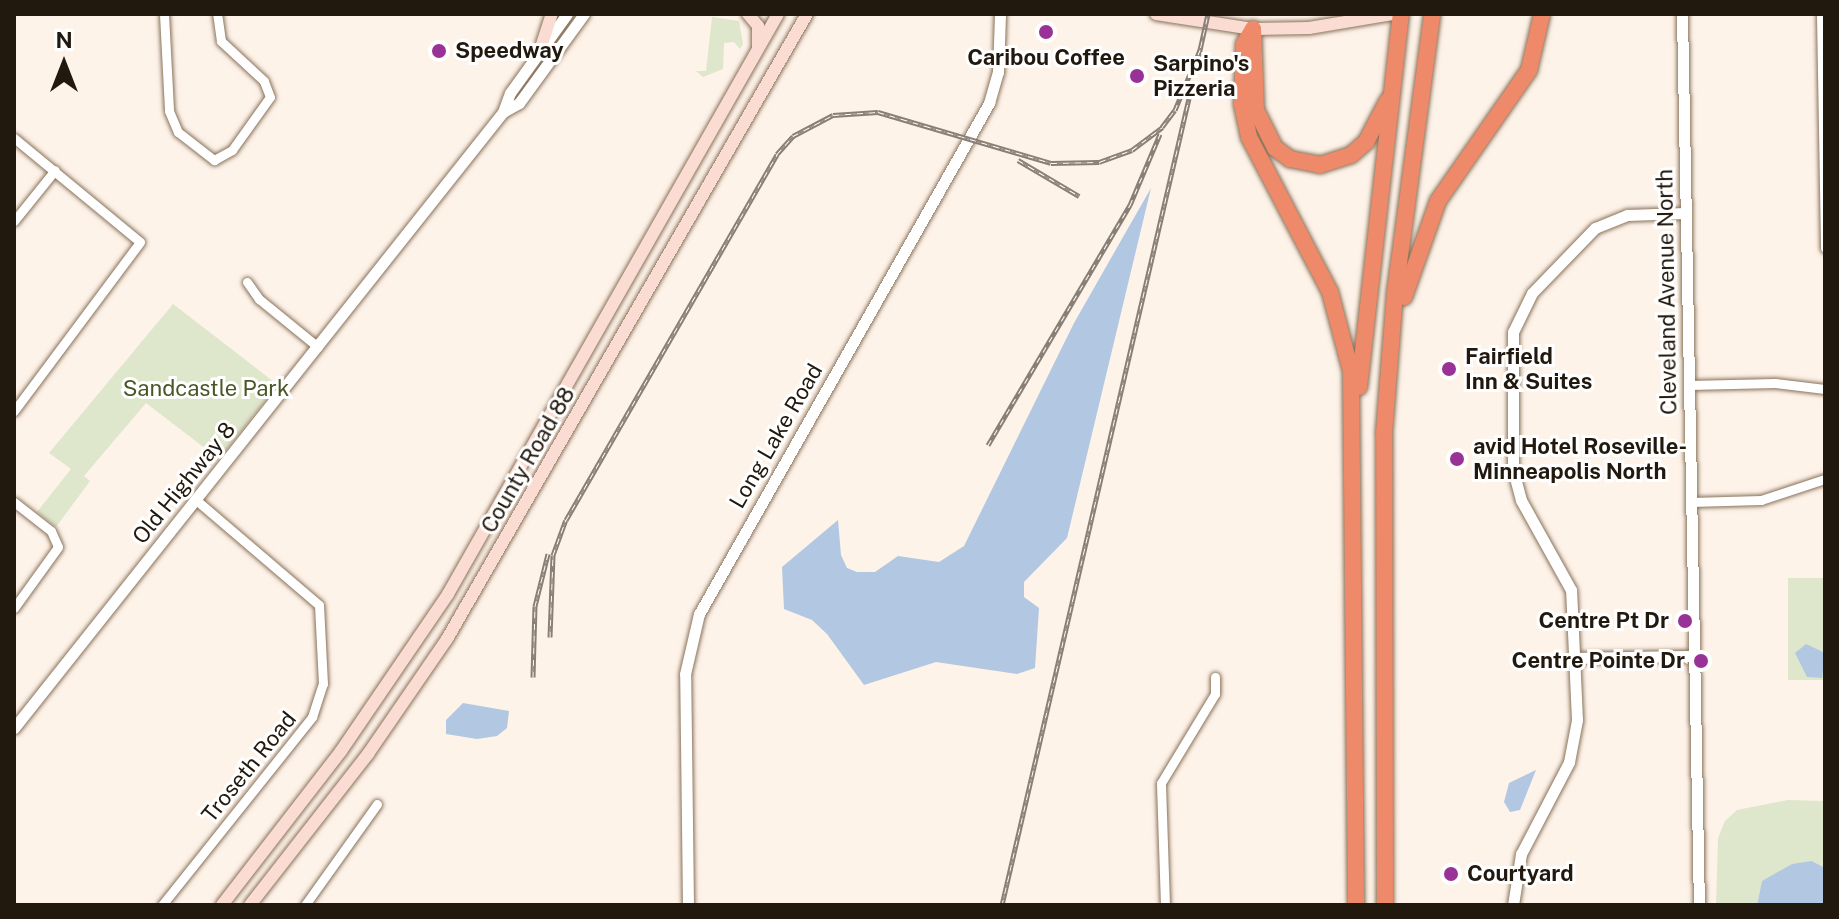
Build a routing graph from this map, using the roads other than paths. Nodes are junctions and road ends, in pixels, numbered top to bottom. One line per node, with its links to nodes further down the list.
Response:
1 (164, 14): 2 (street)
2 (217, 14)
3 (552, 14): 18 (main road)
4 (567, 14): 18 (street, Old Highway 8)
5 (584, 14): 21 (street, Old Highway 8)
6 (748, 14): 19 (main road)
7 (778, 14): 19 (main road, County Road 88)
8 (807, 14): 46 (main road, County Road 88)
9 (1000, 14): 48 (street, Long Lake Road)
10 (1156, 14): 17 (main road)
11 (1394, 14): 17 (main road)
12 (1401, 14): 20 (highway)
13 (1432, 14): 33 (highway)
14 (1542, 14): 33 (highway)
15 (1682, 14): 24 (street, Cleveland Avenue North)
16 (1821, 14): 26 (street)
17 (1253, 29): 20 (highway); 32 (highway)
18 (542, 44): 21 (street, Old Highway 8)
19 (758, 51): 45 (main road, County Road 88)
20 (1393, 90): 32 (highway)
21 (503, 112): 28 (street, Old Highway 8)
22 (14, 138): 23 (street)
23 (55, 170): 25 (street); 31 (street)
24 (1685, 213): 29 (street, Cleveland Avenue North); 40 (street)
25 (14, 221)
26 (1825, 248)
27 (247, 282): 28 (street)
28 (318, 347): 35 (street, Old Highway 8)
29 (1689, 385): 30 (street); 37 (street, Cleveland Avenue North)
30 (1825, 389)
31 (14, 411)
32 (1354, 432): 50 (highway)
33 (1384, 433): 51 (highway)
34 (1825, 479): 37 (street)
35 (196, 500): 42 (street, Old Highway 8); 44 (street, Troseth Road)
36 (14, 502): 38 (street)
37 (1691, 502): 39 (street, Cleveland Avenue North)
38 (14, 608)
39 (1694, 656): 40 (street); 53 (street, Cleveland Avenue North)
40 (1576, 658): 52 (street)
41 (1215, 677): 49 (street)
42 (14, 728)
43 (377, 804): 47 (street)
44 (162, 905)
45 (222, 905)
46 (250, 905)
47 (305, 905)
48 (688, 905)
49 (1165, 905)
50 (1356, 905)
51 (1385, 905)
52 (1513, 905)
53 (1699, 905)

